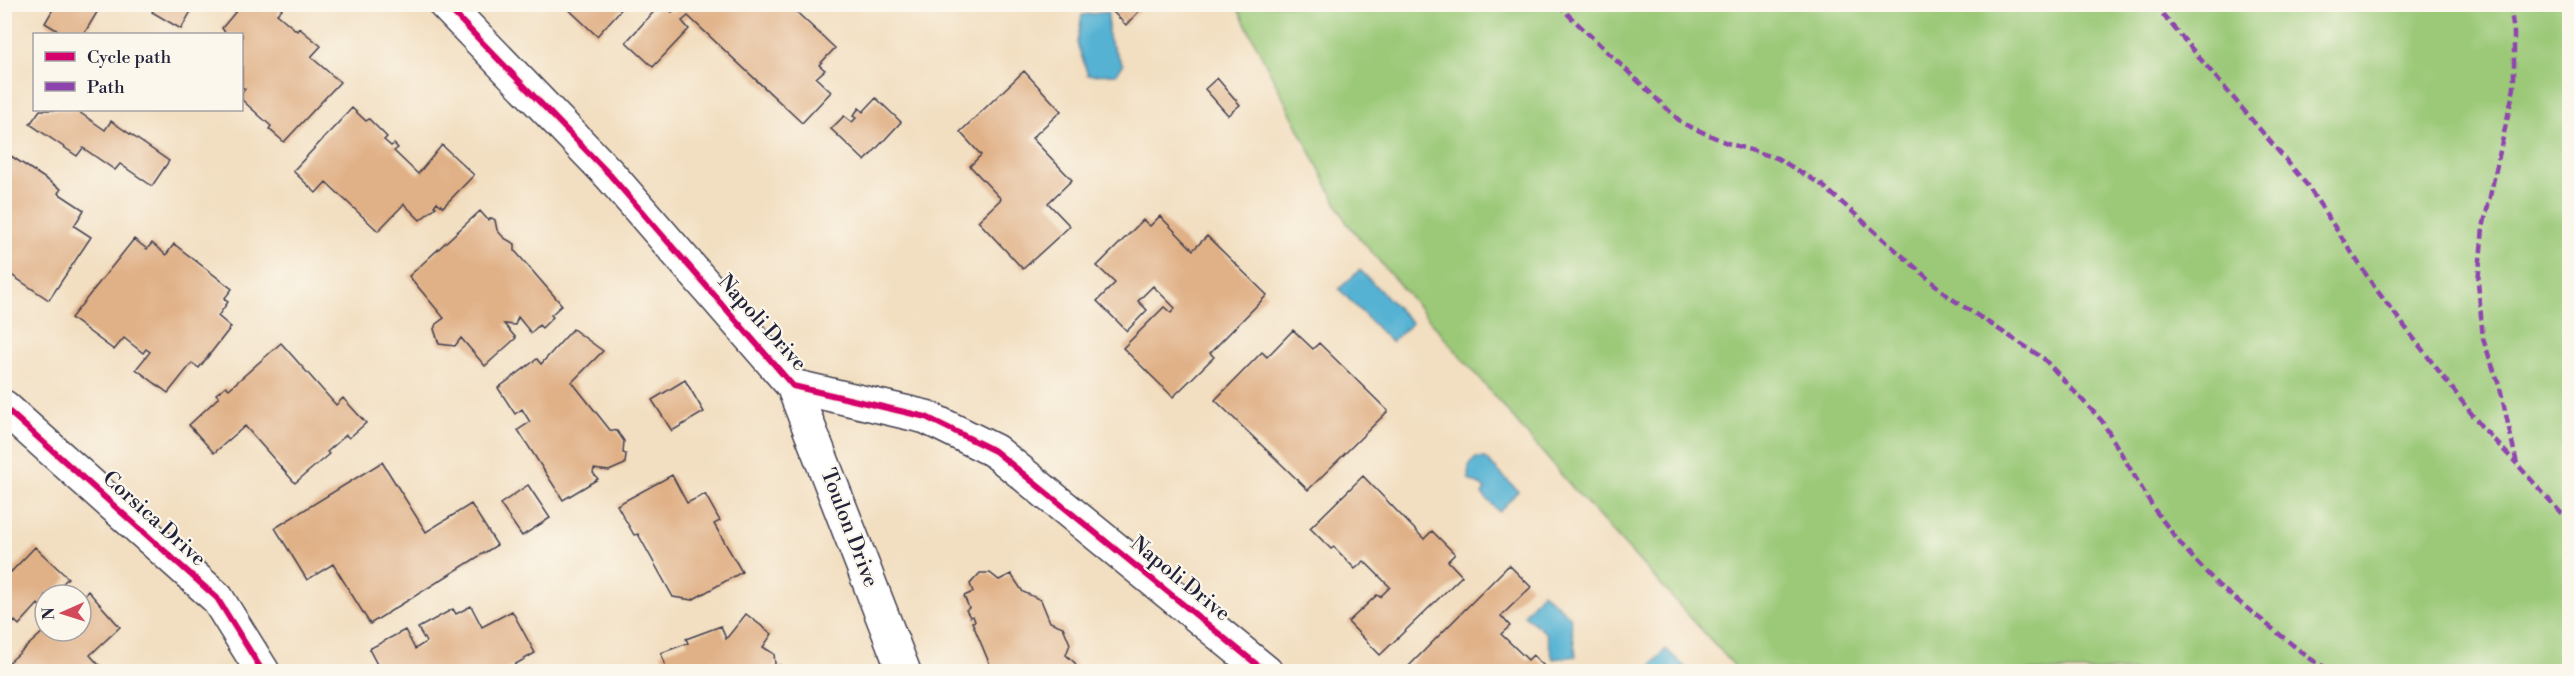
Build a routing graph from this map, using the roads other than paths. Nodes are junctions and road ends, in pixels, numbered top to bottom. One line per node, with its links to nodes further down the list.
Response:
1 (446, 4): 2 (street, Napoli Drive)
2 (793, 386): 5 (street, Toulon Drive); 6 (street, Napoli Drive)
3 (4, 407): 4 (street, Corsica Drive)
4 (262, 672)
5 (904, 672)
6 (1266, 672)

